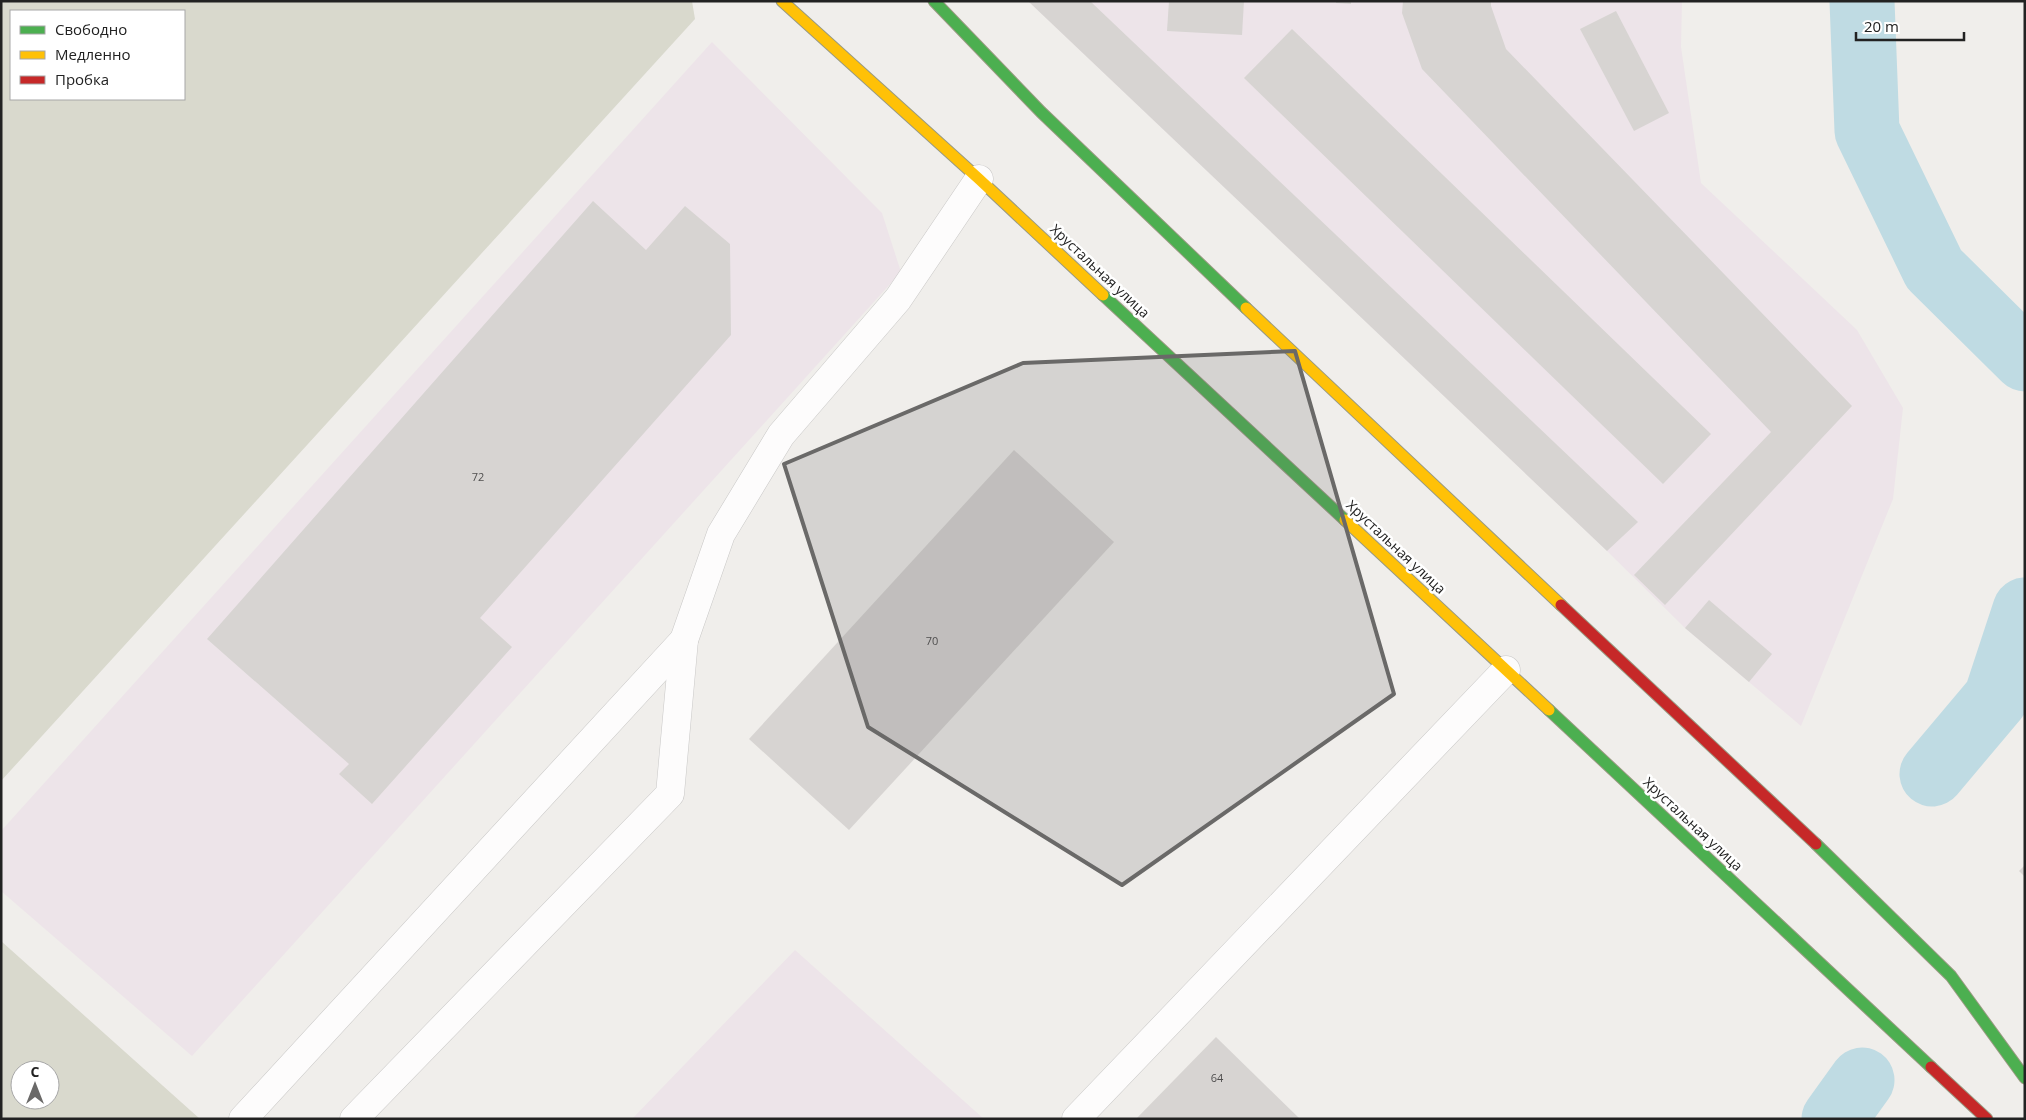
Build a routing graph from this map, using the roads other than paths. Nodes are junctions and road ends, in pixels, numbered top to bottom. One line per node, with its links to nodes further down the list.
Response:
1 (782, 1): 3 (street, Хрустальная улица)
2 (934, 1): 6 (street)
3 (979, 179): 4 (street); 5 (street, Хрустальная улица)
4 (684, 640): 7 (street); 8 (street)
5 (1506, 670): 9 (street); 10 (street, Хрустальная улица)
6 (2025, 1078)
7 (243, 1119)
8 (354, 1119)
9 (1076, 1119)
10 (1987, 1119)

